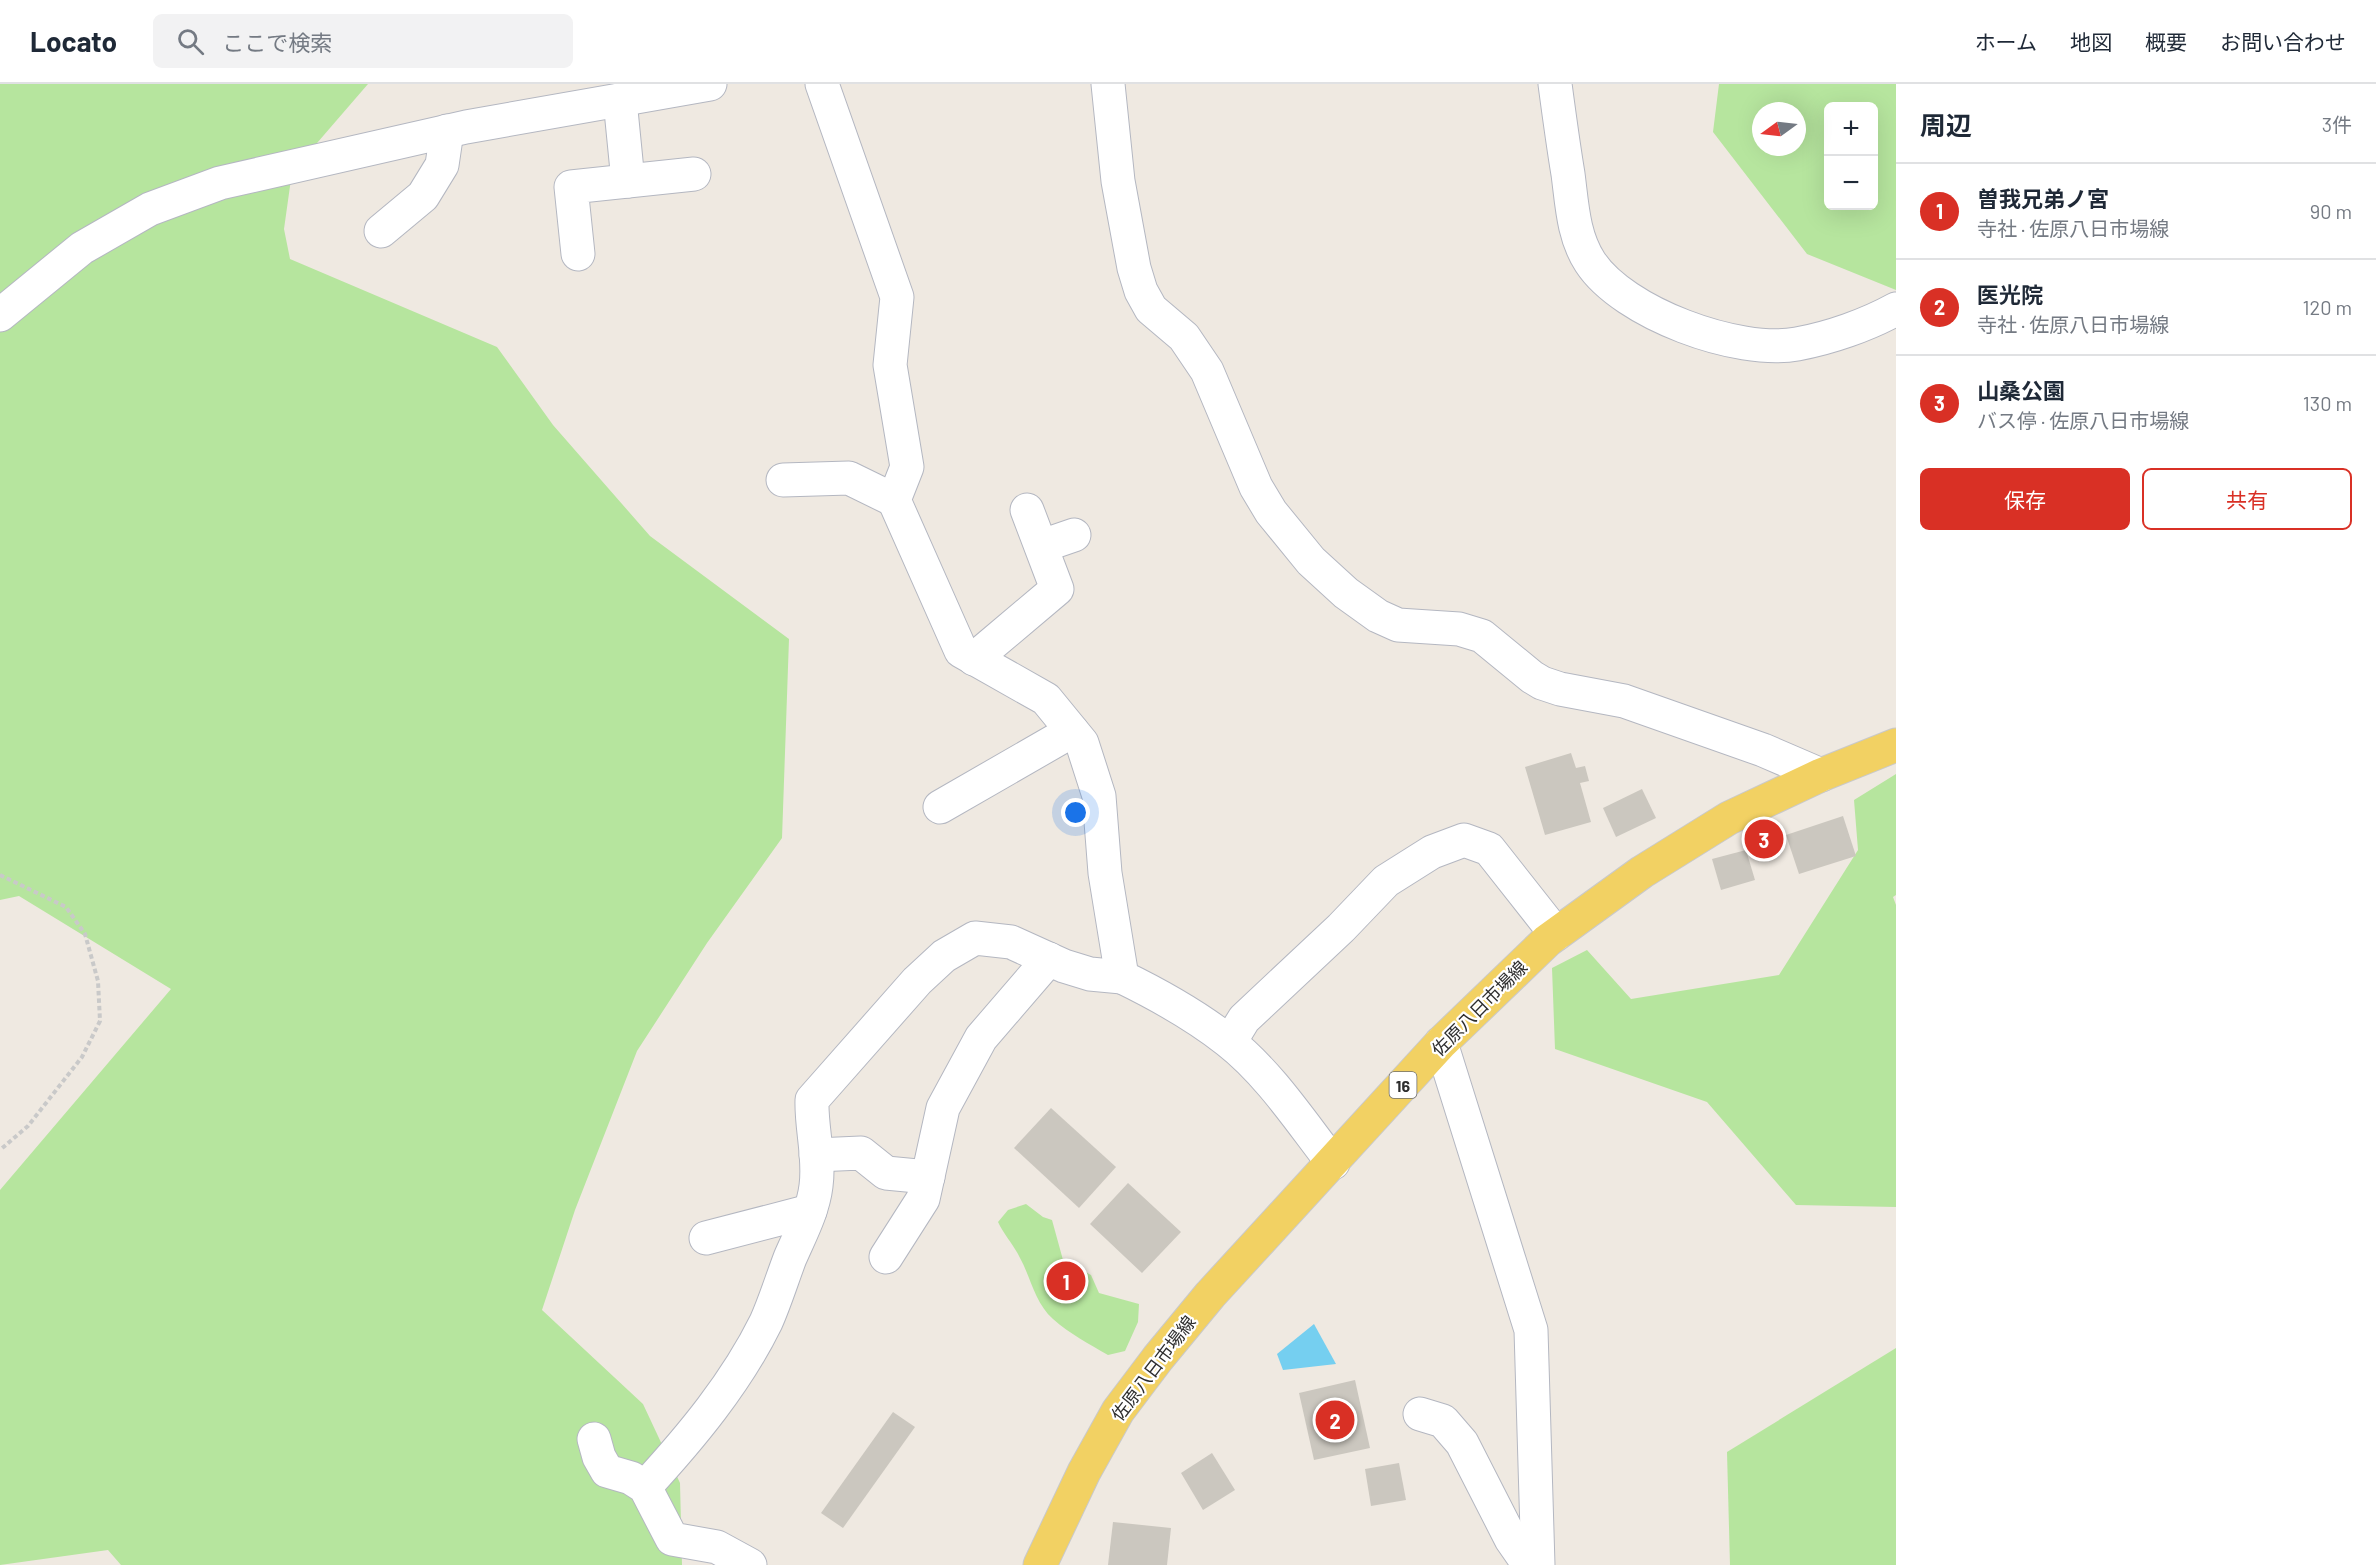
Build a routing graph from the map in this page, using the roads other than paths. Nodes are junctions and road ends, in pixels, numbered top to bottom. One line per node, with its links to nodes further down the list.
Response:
1 (710, 84): 5 (street)
2 (822, 84): 14 (street)
3 (1108, 84): 21 (street)
4 (1555, 84): 11 (street)
5 (620, 100): 6 (street); 8 (street)
6 (447, 131): 9 (street); 12 (street)
7 (694, 174): 8 (street)
8 (628, 181): 10 (street)
9 (381, 231)
10 (578, 254)
11 (1896, 309)
12 (0, 315)
13 (783, 480): 14 (street)
14 (894, 500): 18 (street)
15 (1027, 510): 17 (street)
16 (1074, 535): 17 (street)
17 (1042, 546): 18 (street)
18 (974, 658): 19 (street)
19 (1072, 731): 22 (street); 25 (street)
20 (1896, 745): 21 (main road, 佐原八日市場線 / 16)
21 (1821, 775): 23 (main road, 佐原八日市場線 / 16)
22 (940, 807)
23 (1556, 934): 26 (street); 27 (main road, 佐原八日市場線 / 16)
24 (1049, 959): 25 (street); 28 (street); 30 (street)
25 (1122, 977): 26 (street)
26 (1230, 1042): 29 (street)
27 (1441, 1043): 29 (main road, 佐原八日市場線 / 16); 40 (street)
28 (816, 1155): 30 (street); 31 (street)
29 (1333, 1163): 38 (main road, 佐原八日市場線 / 16)
30 (928, 1177): 33 (street)
31 (810, 1211): 32 (street); 36 (street)
32 (706, 1238)
33 (886, 1257)
34 (1420, 1414): 39 (street)
35 (594, 1439): 36 (street)
36 (645, 1487): 37 (street)
37 (750, 1565)
38 (1040, 1565)
39 (1529, 1565)
40 (1538, 1565)

